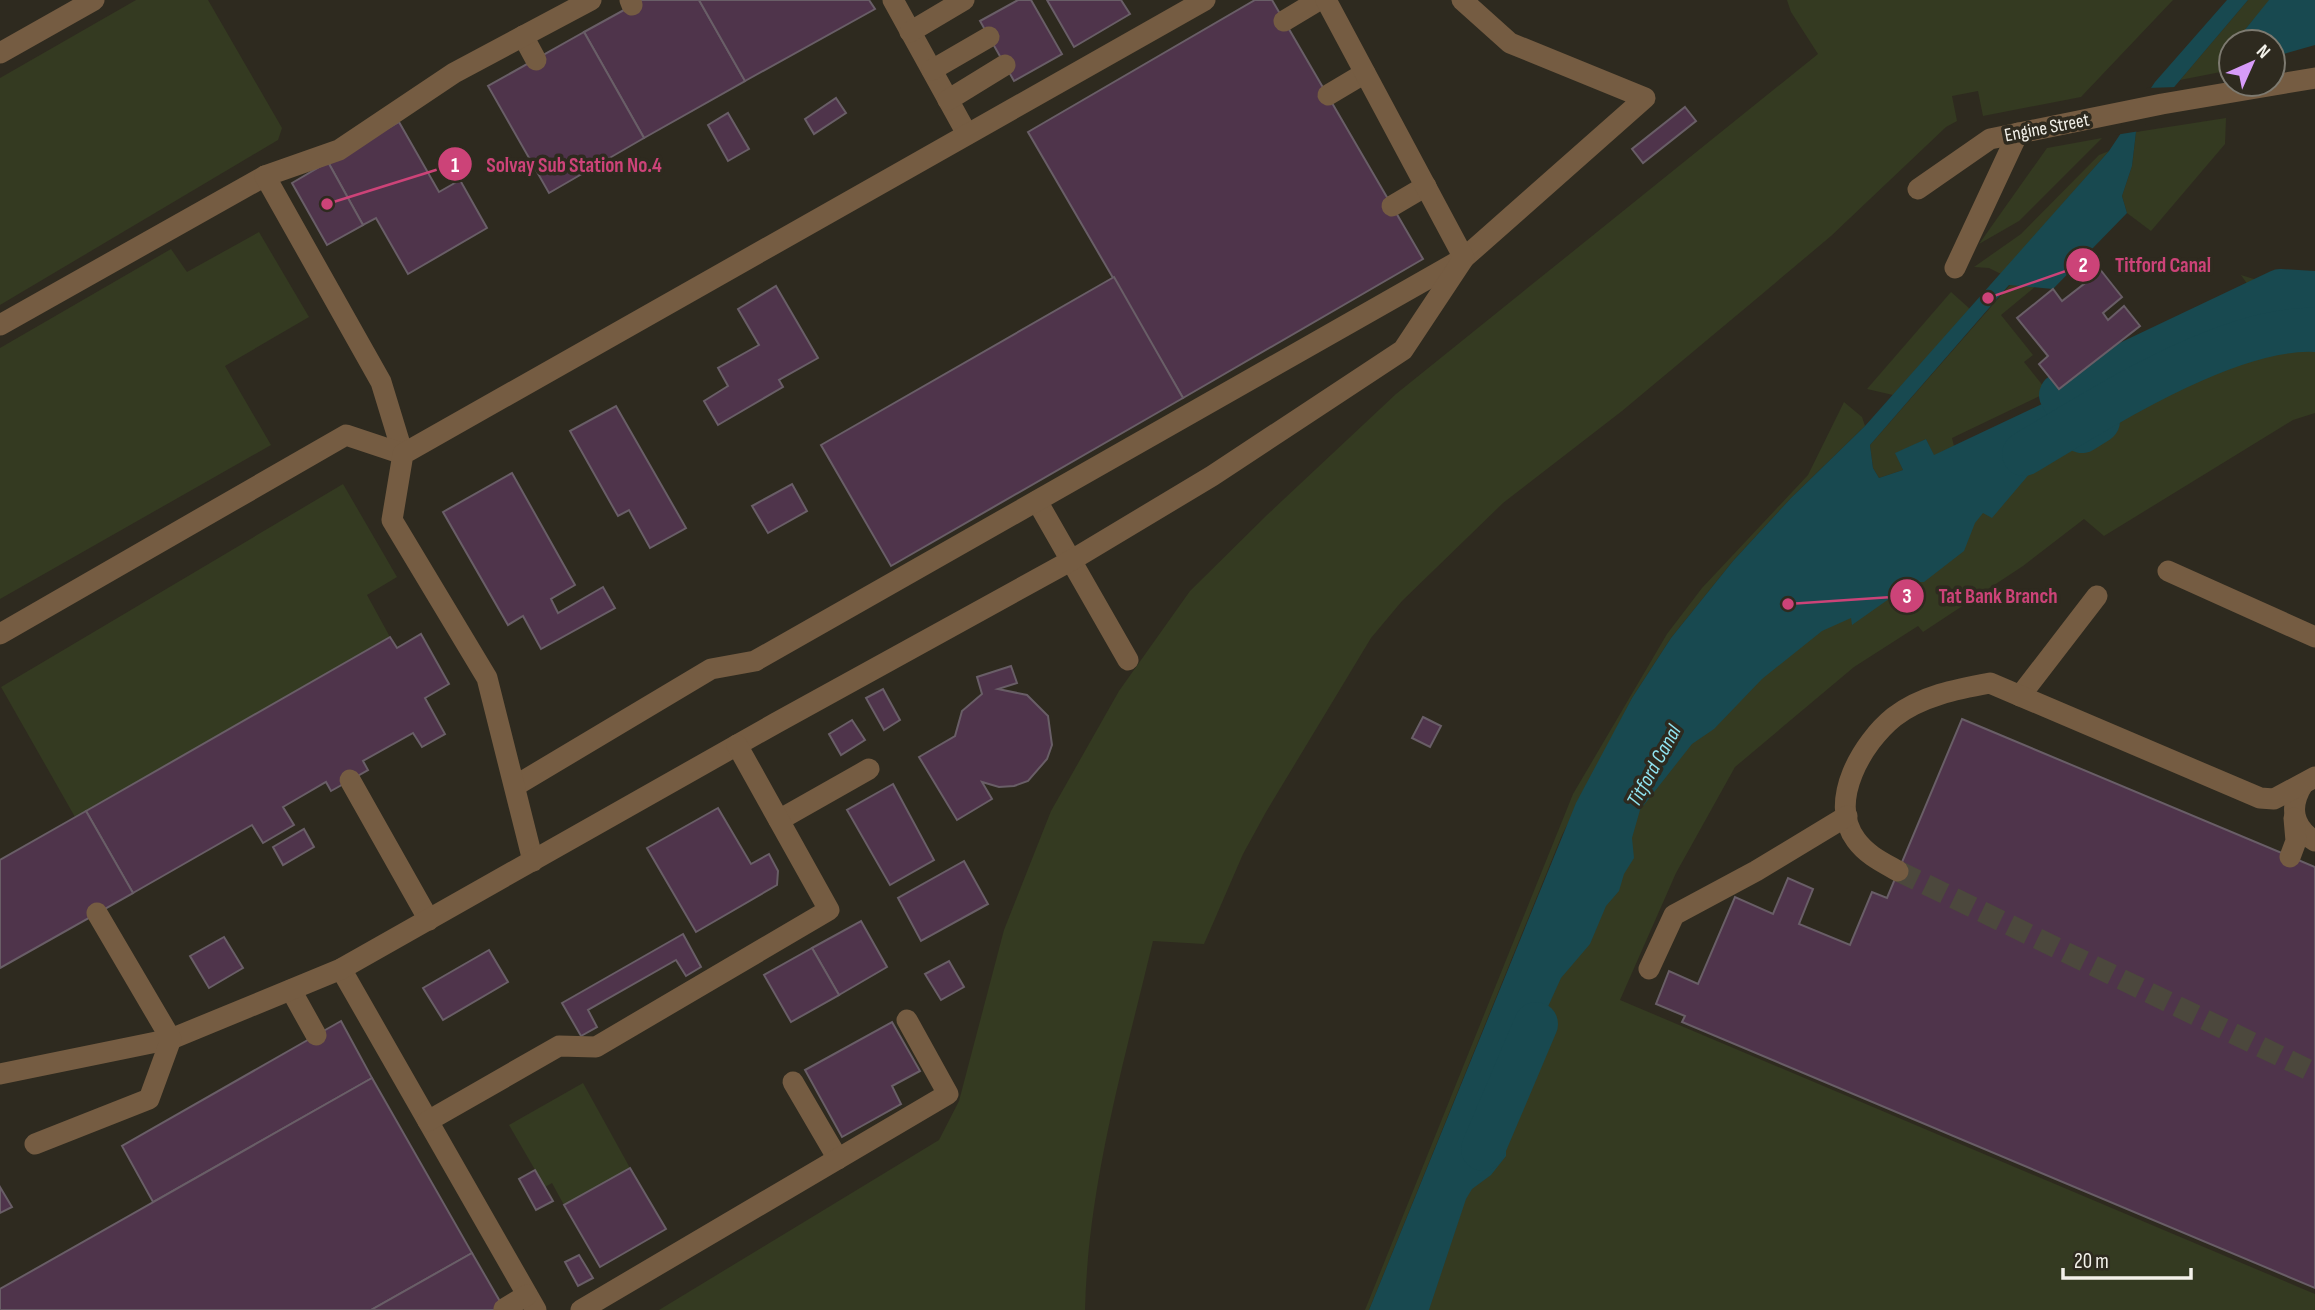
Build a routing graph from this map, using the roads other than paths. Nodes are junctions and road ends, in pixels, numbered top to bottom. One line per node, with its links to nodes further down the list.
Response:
1 (94, 0): 13 (street)
2 (591, 0): 11 (street)
3 (893, 0): 10 (street)
4 (964, 0): 10 (street)
5 (1205, 0): 22 (street)
6 (1320, 0): 9 (street)
7 (1326, 0): 17 (street)
8 (1462, 0): 27 (street)
9 (1284, 21)
10 (910, 32): 16 (street)
11 (523, 36): 14 (street); 23 (street)
12 (989, 37): 16 (street)
13 (0, 53)
14 (536, 60)
15 (1004, 65): 20 (street)
16 (932, 70): 20 (street)
17 (1365, 73): 19 (street); 24 (street)
18 (2315, 78): 21 (street, Engine Street)
19 (1328, 95)
20 (948, 100): 22 (street)
21 (2018, 133): 25 (street, Engine Street); 28 (street)
22 (967, 134): 30 (street)
23 (265, 176): 29 (street); 30 (street)
24 (1426, 186): 26 (street); 27 (street)
25 (1917, 190)
26 (1392, 206)
27 (1464, 258): 31 (street); 32 (street)
28 (1955, 268)
29 (0, 325)
30 (403, 454): 36 (street); 43 (street)
31 (1042, 492): 32 (street); 43 (street)
32 (1072, 560): 37 (street); 39 (street)
33 (2168, 570): 35 (street)
34 (2097, 596): 38 (street)
35 (2314, 632)
36 (0, 634)
37 (1128, 660)
38 (2020, 696): 42 (street); 44 (street)
39 (737, 745): 46 (street); 49 (street)
40 (869, 769): 46 (street)
41 (350, 780): 52 (street)
42 (2309, 781): 45 (street)
43 (514, 786): 49 (street)
44 (1847, 816): 50 (street); 54 (street)
45 (2294, 816): 47 (street); 48 (street)
46 (779, 820): 61 (street)
47 (2315, 841)
48 (2290, 857)
49 (533, 861): 52 (street)
50 (1898, 871)
51 (97, 913): 58 (street)
52 (429, 920): 53 (street)
53 (341, 969): 55 (street); 61 (street)
54 (1649, 969)
55 (291, 990): 57 (street); 58 (street)
56 (907, 1020): 63 (street)
57 (316, 1035)
58 (171, 1039): 59 (street); 62 (street)
59 (0, 1073)
60 (793, 1082): 63 (street)
61 (428, 1121): 64 (street)
62 (36, 1144)
63 (838, 1159): 66 (street)
64 (531, 1303): 65 (street)
65 (504, 1309)
66 (581, 1310)

